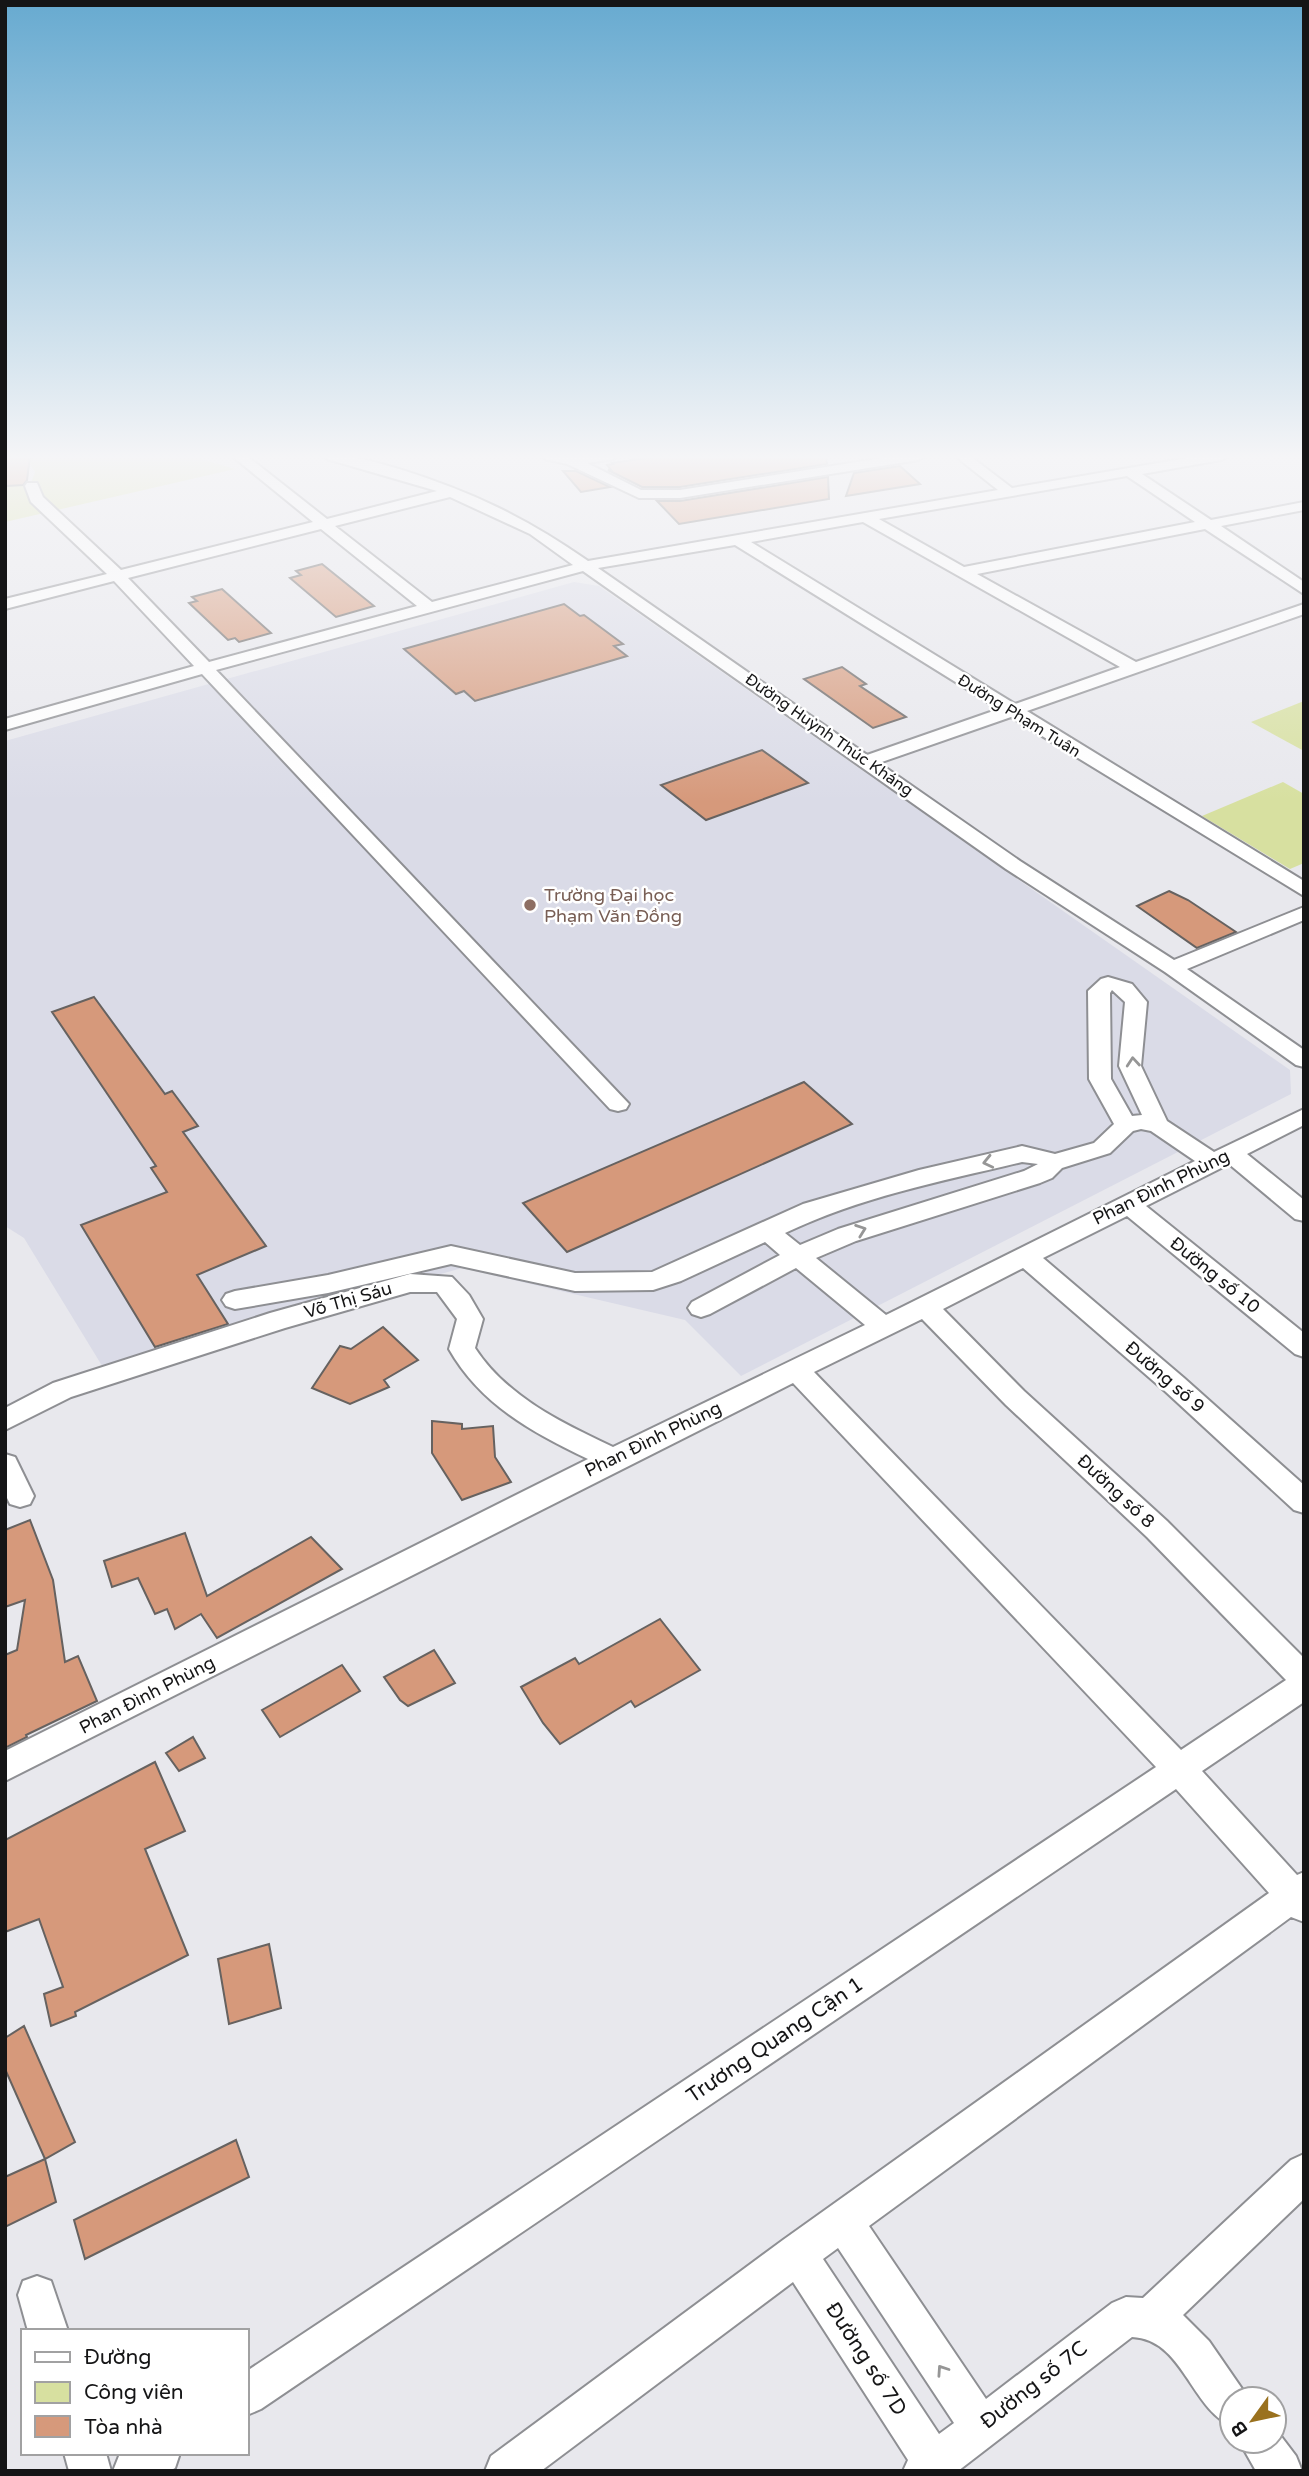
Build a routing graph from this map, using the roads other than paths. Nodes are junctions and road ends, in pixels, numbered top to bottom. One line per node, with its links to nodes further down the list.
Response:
1 (113, 572): 9 (street)
2 (132, 572): 9 (street)
3 (385, 572): 12 (street)
4 (564, 572): 12 (street)
5 (593, 572): 18 (street, Đường Huỳnh Thúc Kháng)
6 (788, 572): 16 (street, Đường Phạm Tuân)
7 (961, 572): 15 (street)
8 (1278, 572): 10 (street)
9 (117, 575): 11 (street); 14 (street)
10 (1304, 589)
11 (5, 604)
12 (429, 608): 14 (street)
13 (1304, 609): 15 (street)
14 (205, 668): 17 (street); 23 (street)
15 (1134, 668): 16 (street)
16 (1010, 710): 18 (street); 19 (street, Đường Phạm Tuân)
17 (5, 725)
18 (867, 761): 21 (street, Đường Huỳnh Thúc Kháng)
19 (1304, 890)
20 (1304, 913): 21 (street)
21 (1172, 968): 22 (street, Đường Huỳnh Thúc Kháng)
22 (1304, 1060)
23 (618, 1104)
24 (1304, 1116): 27 (street, Phan Đình Phùng)
25 (1126, 1125): 26 (street); 26 (street, one-way to 25); 28 (street)
26 (1158, 1125): 27 (street)
27 (1222, 1158): 29 (street, Phan Đình Phùng); 30 (street)
28 (1054, 1162): 31 (street, one-way to 31); 33 (street, one-way to 28)
29 (1127, 1203): 32 (street, Phan Đình Phùng); 38 (street, Đường số 10)
30 (1304, 1213)
31 (767, 1231): 33 (street); 34 (street)
32 (1023, 1255): 35 (street, Phan Đình Phùng); 44 (street, Đường số 9)
33 (798, 1256): 36 (street); 37 (street)
34 (235, 1300)
35 (925, 1307): 37 (street, Phan Đình Phùng); 45 (street, Đường số 8)
36 (701, 1308)
37 (884, 1327): 39 (street, Phan Đình Phùng)
38 (1304, 1347)
39 (796, 1370): 41 (street, Phan Đình Phùng); 48 (street)
40 (5, 1420): 41 (street, Võ Thị Sáu)
41 (613, 1459): 47 (street, Phan Đình Phùng)
42 (5, 1465): 43 (street)
43 (20, 1496)
44 (1304, 1502)
45 (1304, 1678)
46 (1304, 1685): 48 (street, Trương Quang Cận 1)
47 (5, 1767)
48 (1178, 1768): 49 (street); 55 (street, Trương Quang Cận 1)
49 (1300, 1897): 51 (street)
50 (1304, 2173): 53 (street)
51 (843, 2221): 52 (street); 56 (street, one-way to 51)
52 (797, 2254): 59 (street, Đường số 7D); 61 (street)
53 (1150, 2319): 54 (street); 56 (street, Đường số 7C)
54 (1218, 2388)
55 (248, 2394)
56 (980, 2426): 59 (street, Đường số 7C)
57 (157, 2455): 60 (street)
58 (1270, 2455): 62 (street)
59 (929, 2467)
60 (134, 2471)
61 (506, 2471)
62 (1282, 2471)

